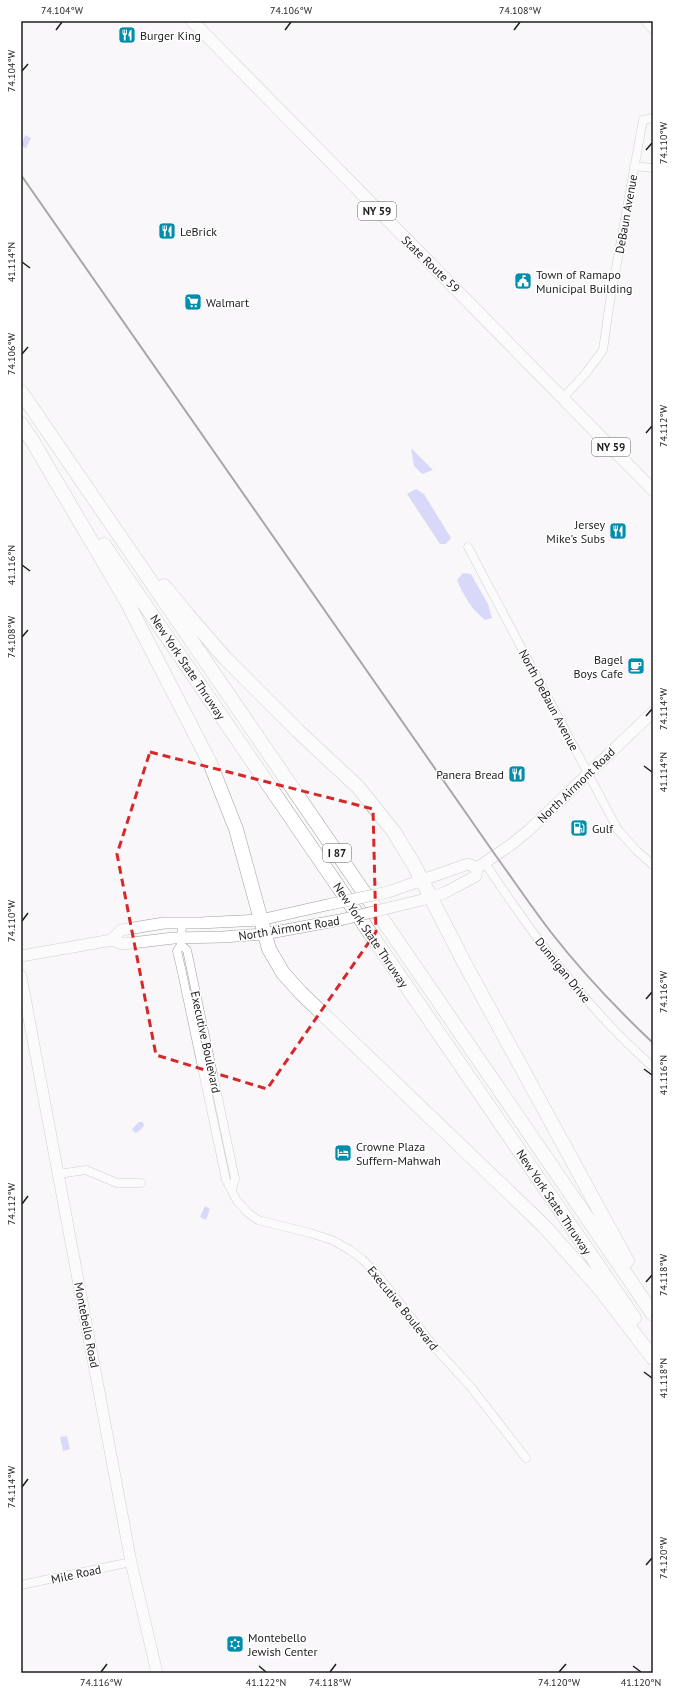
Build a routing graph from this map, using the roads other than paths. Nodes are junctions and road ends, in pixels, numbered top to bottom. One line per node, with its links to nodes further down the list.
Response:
1 (192, 21): 8 (main road, State Route 59 / NY 59)
2 (645, 21): 3 (street)
3 (653, 30)
4 (653, 118): 5 (street, DeBaun Avenue)
5 (634, 166): 6 (street); 8 (street, DeBaun Avenue)
6 (653, 168)
7 (21, 392): 10 (highway, New York State Thruway / I 87)
8 (563, 398): 12 (main road, State Route 59 / NY 59)
9 (21, 424): 11 (highway, New York State Thruway / I 87)
10 (45, 428): 18 (highway); 31 (highway, New York State Thruway / I 87)
11 (30, 437): 20 (highway); 32 (highway, New York State Thruway / I 87)
12 (653, 490)
13 (468, 547): 15 (street, North DeBaun Avenue)
14 (653, 712): 15 (street, North Airmont Road)
15 (588, 774): 16 (street, North DeBaun Avenue); 17 (street, North Airmont Road)
16 (653, 864)
17 (481, 866): 18 (street, North Airmont Road); 19 (street, North Airmont Road); 27 (street, Dunnigan Drive)
18 (422, 881): 19 (highway); 20 (street, North Airmont Road, bridge)
19 (430, 898): 22 (street, North Airmont Road, bridge); 30 (highway)
20 (260, 920): 21 (street, North Airmont Road); 22 (highway)
21 (182, 923): 23 (street, North Airmont Road); 24 (street, Executive Boulevard)
22 (264, 934): 24 (street, North Airmont Road); 33 (highway)
23 (112, 940): 24 (street, North Airmont Road); 25 (street, North Airmont Road)
24 (181, 942): 34 (street, Executive Boulevard)
25 (21, 956)
26 (21, 976): 28 (street, Montebello Road)
27 (653, 1067)
28 (58, 1174): 29 (street); 35 (street, Montebello Road)
29 (141, 1183)
30 (653, 1306)
31 (653, 1314)
32 (653, 1346)
33 (653, 1358)
34 (526, 1458)
35 (131, 1562): 36 (street, Mile Road); 37 (street, Montebello Road)
36 (21, 1585)
37 (156, 1673)

